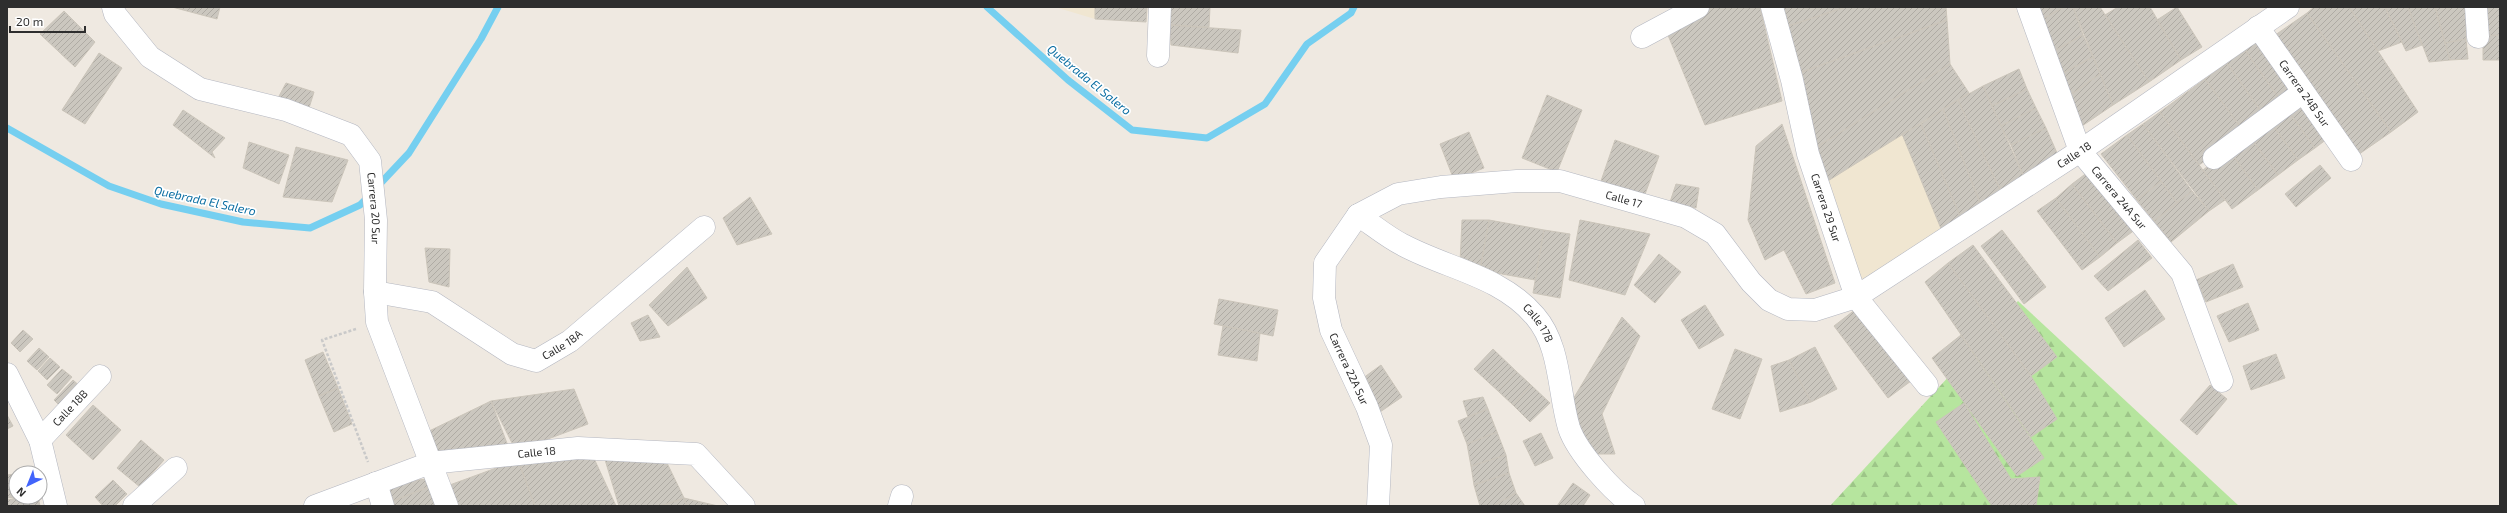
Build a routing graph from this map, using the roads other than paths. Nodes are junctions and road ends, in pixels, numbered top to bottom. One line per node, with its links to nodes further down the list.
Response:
1 (113, 7): 18 (street, Carrera 20 Sur)
2 (1160, 7): 11 (street)
3 (1698, 7): 9 (street)
4 (1772, 7): 19 (street, Carrera 29 Sur)
5 (2028, 7): 13 (street, Carrera 24A Sur)
6 (2288, 7): 8 (street, Calle 18)
7 (2476, 7): 10 (street)
8 (2258, 27): 12 (street, Carrera 24B Sur); 13 (street, Calle 18)
9 (1642, 37)
10 (2478, 37)
11 (1158, 56)
12 (2303, 92): 14 (street); 15 (street, Carrera 24B Sur)
13 (2080, 151): 19 (street, Calle 18); 22 (street, Carrera 24A Sur)
14 (2214, 158)
15 (2351, 160)
16 (1358, 215): 19 (street, Calle 17); 34 (street, Carrera 22A Sur); 35 (street, Calle 17B)
17 (704, 227): 18 (street, Calle 18A)
18 (375, 292): 25 (street, Carrera 20 Sur)
19 (1856, 297): 23 (street, Carrera 29 Sur)
20 (7, 374): 24 (street)
21 (100, 376): 24 (street, Calle 18B)
22 (2222, 381)
23 (1927, 385)
24 (40, 440): 29 (street)
25 (430, 463): 27 (street, Calle 18); 32 (street, Carrera 20 Sur); 33 (street, Calle 18)
26 (176, 468): 30 (street)
27 (376, 483): 28 (street, Calle 18); 31 (street)
28 (325, 502)
29 (56, 506)
30 (134, 506)
31 (383, 506)
32 (447, 506)
33 (744, 506)
34 (1378, 506)
35 (1634, 506)

